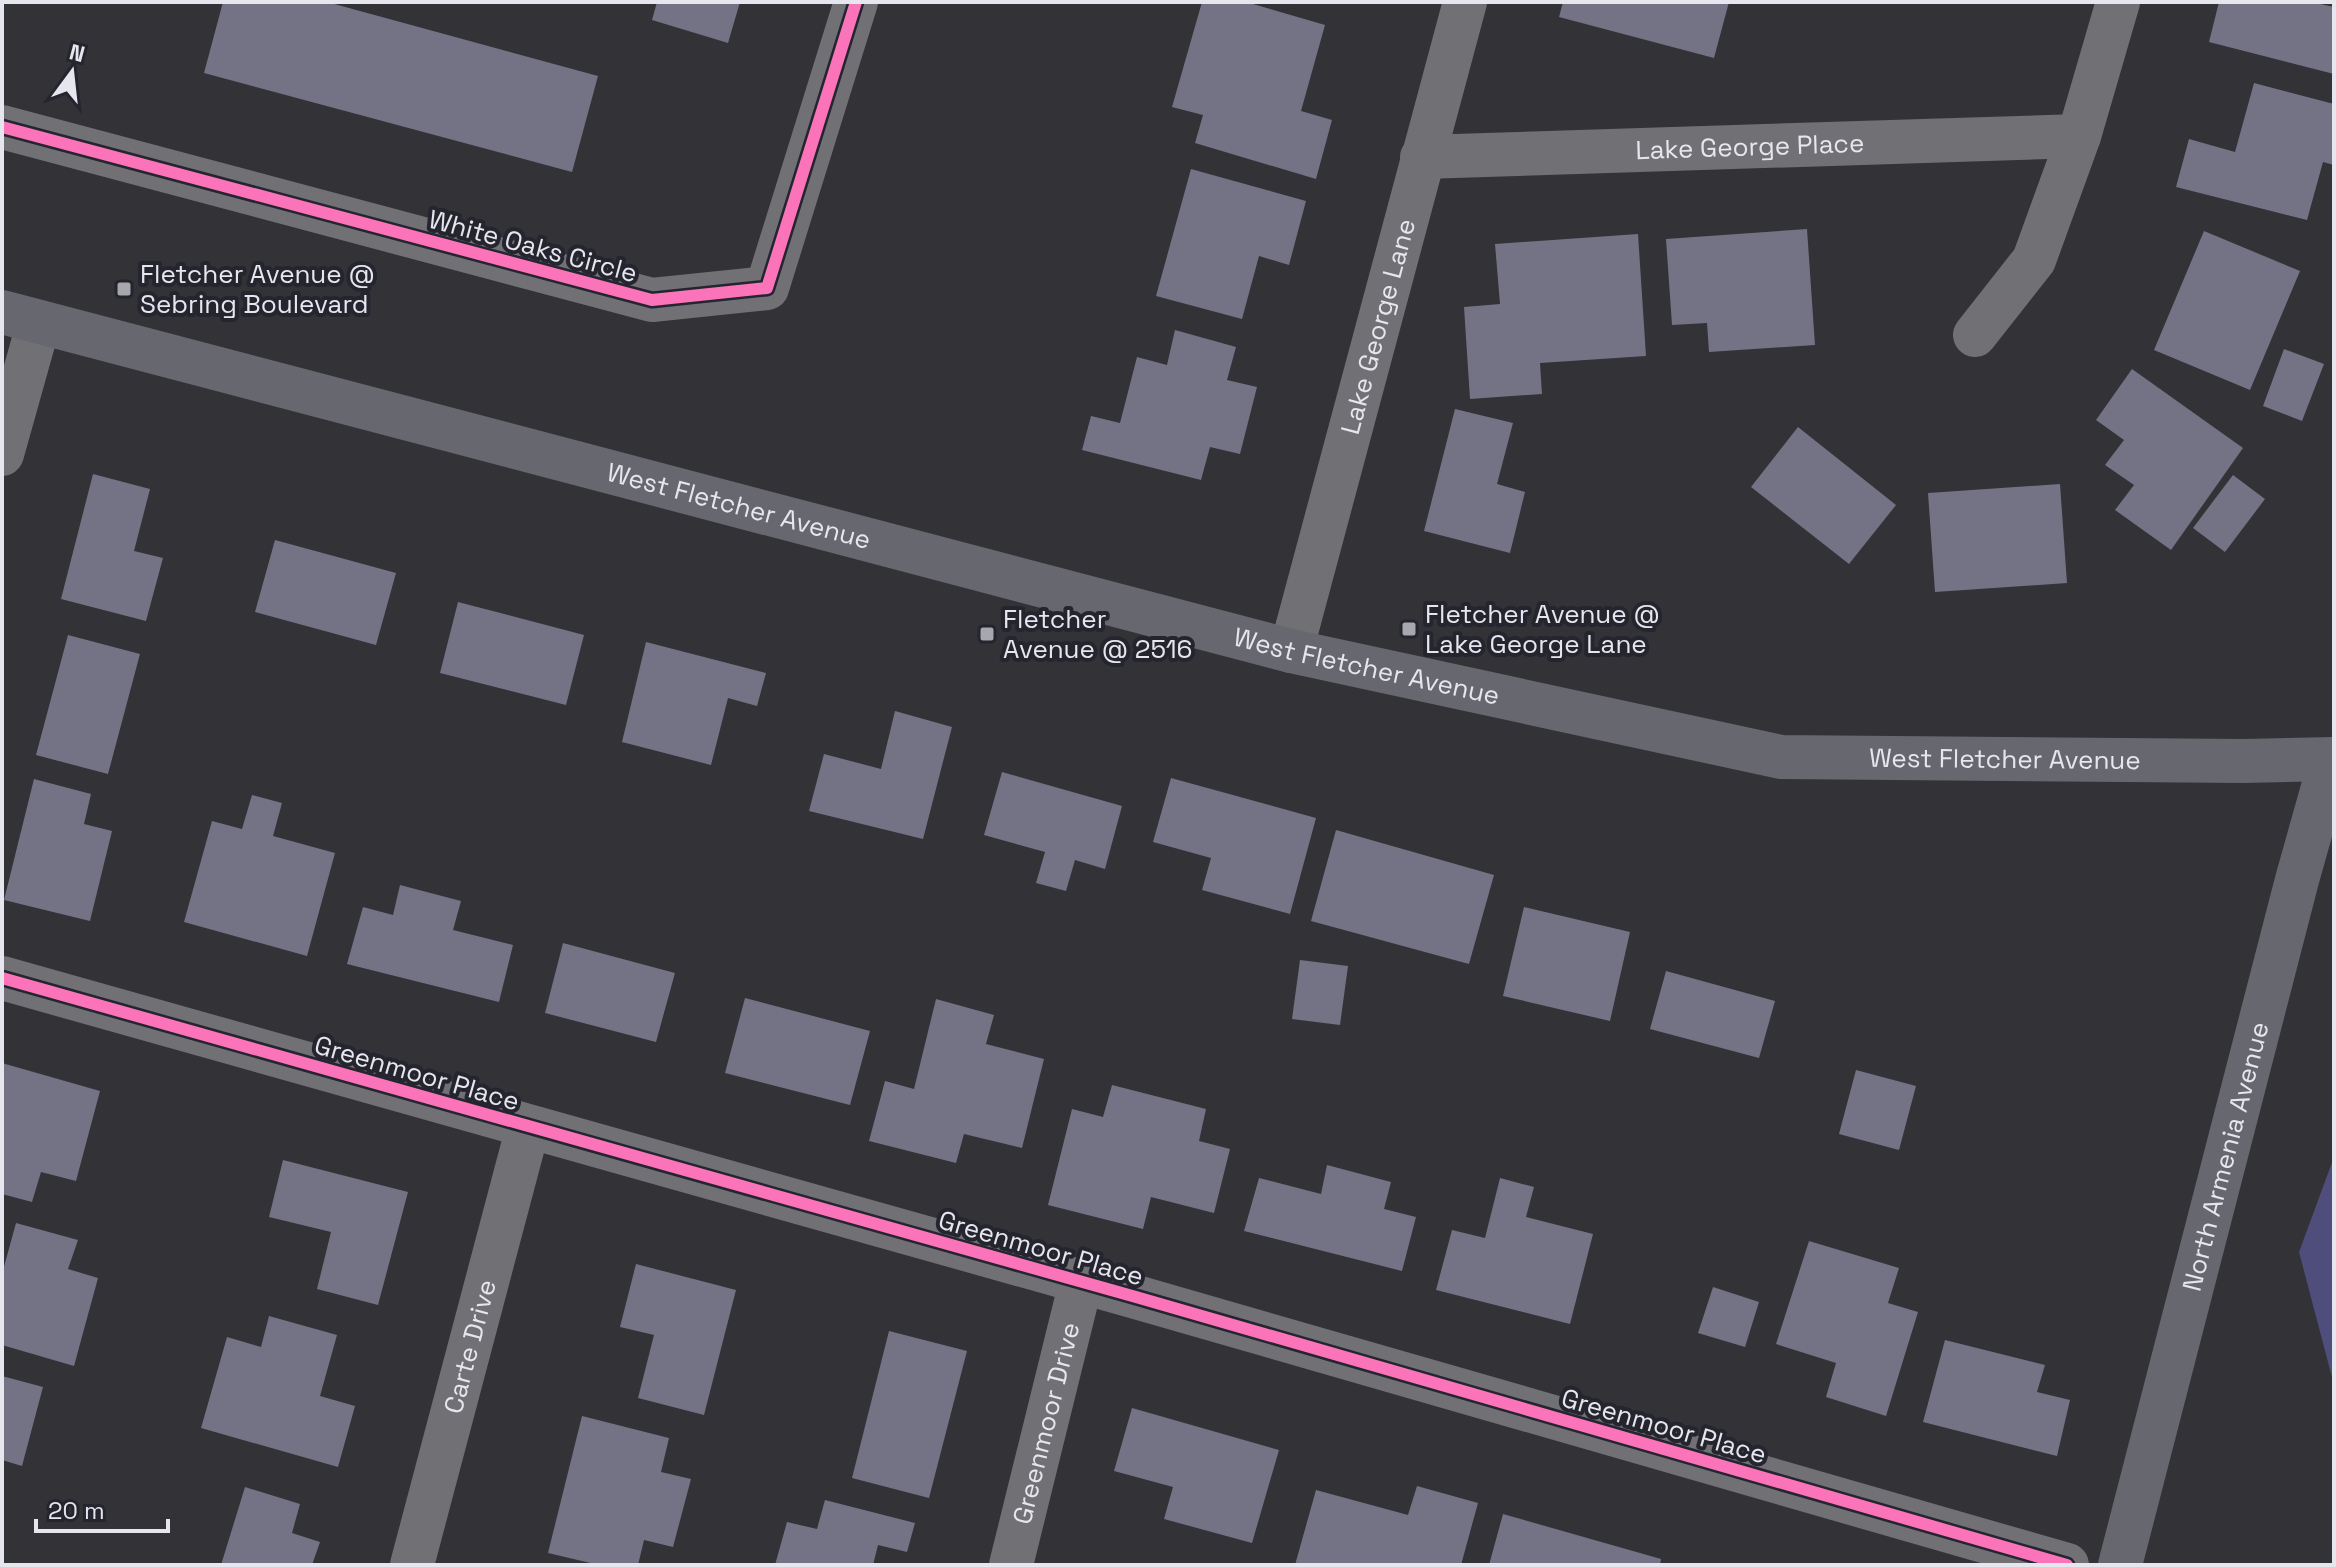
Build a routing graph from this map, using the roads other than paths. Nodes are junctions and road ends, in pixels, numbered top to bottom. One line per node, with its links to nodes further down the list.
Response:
1 (856, 2): 4 (street, White Oaks Circle)
2 (1465, 2): 6 (street, Lake George Lane)
3 (2118, 2): 5 (street)
4 (2, 127)
5 (2079, 136): 6 (street, Lake George Place); 8 (street)
6 (1422, 157): 10 (street, Lake George Lane)
7 (20, 317): 9 (street); 10 (main road, West Fletcher Avenue)
8 (1975, 335)
9 (2, 454)
10 (1291, 651): 11 (main road, West Fletcher Avenue)
11 (2333, 756): 18 (main road, North Armenia Avenue)
12 (2, 978): 13 (street, Greenmoor Place)
13 (528, 1127): 14 (street, Greenmoor Place); 15 (street, Carte Drive)
14 (1081, 1282): 16 (street, Greenmoor Drive); 17 (street, Greenmoor Place)
15 (412, 1565)
16 (1011, 1565)
17 (2067, 1565)
18 (2120, 1565)

